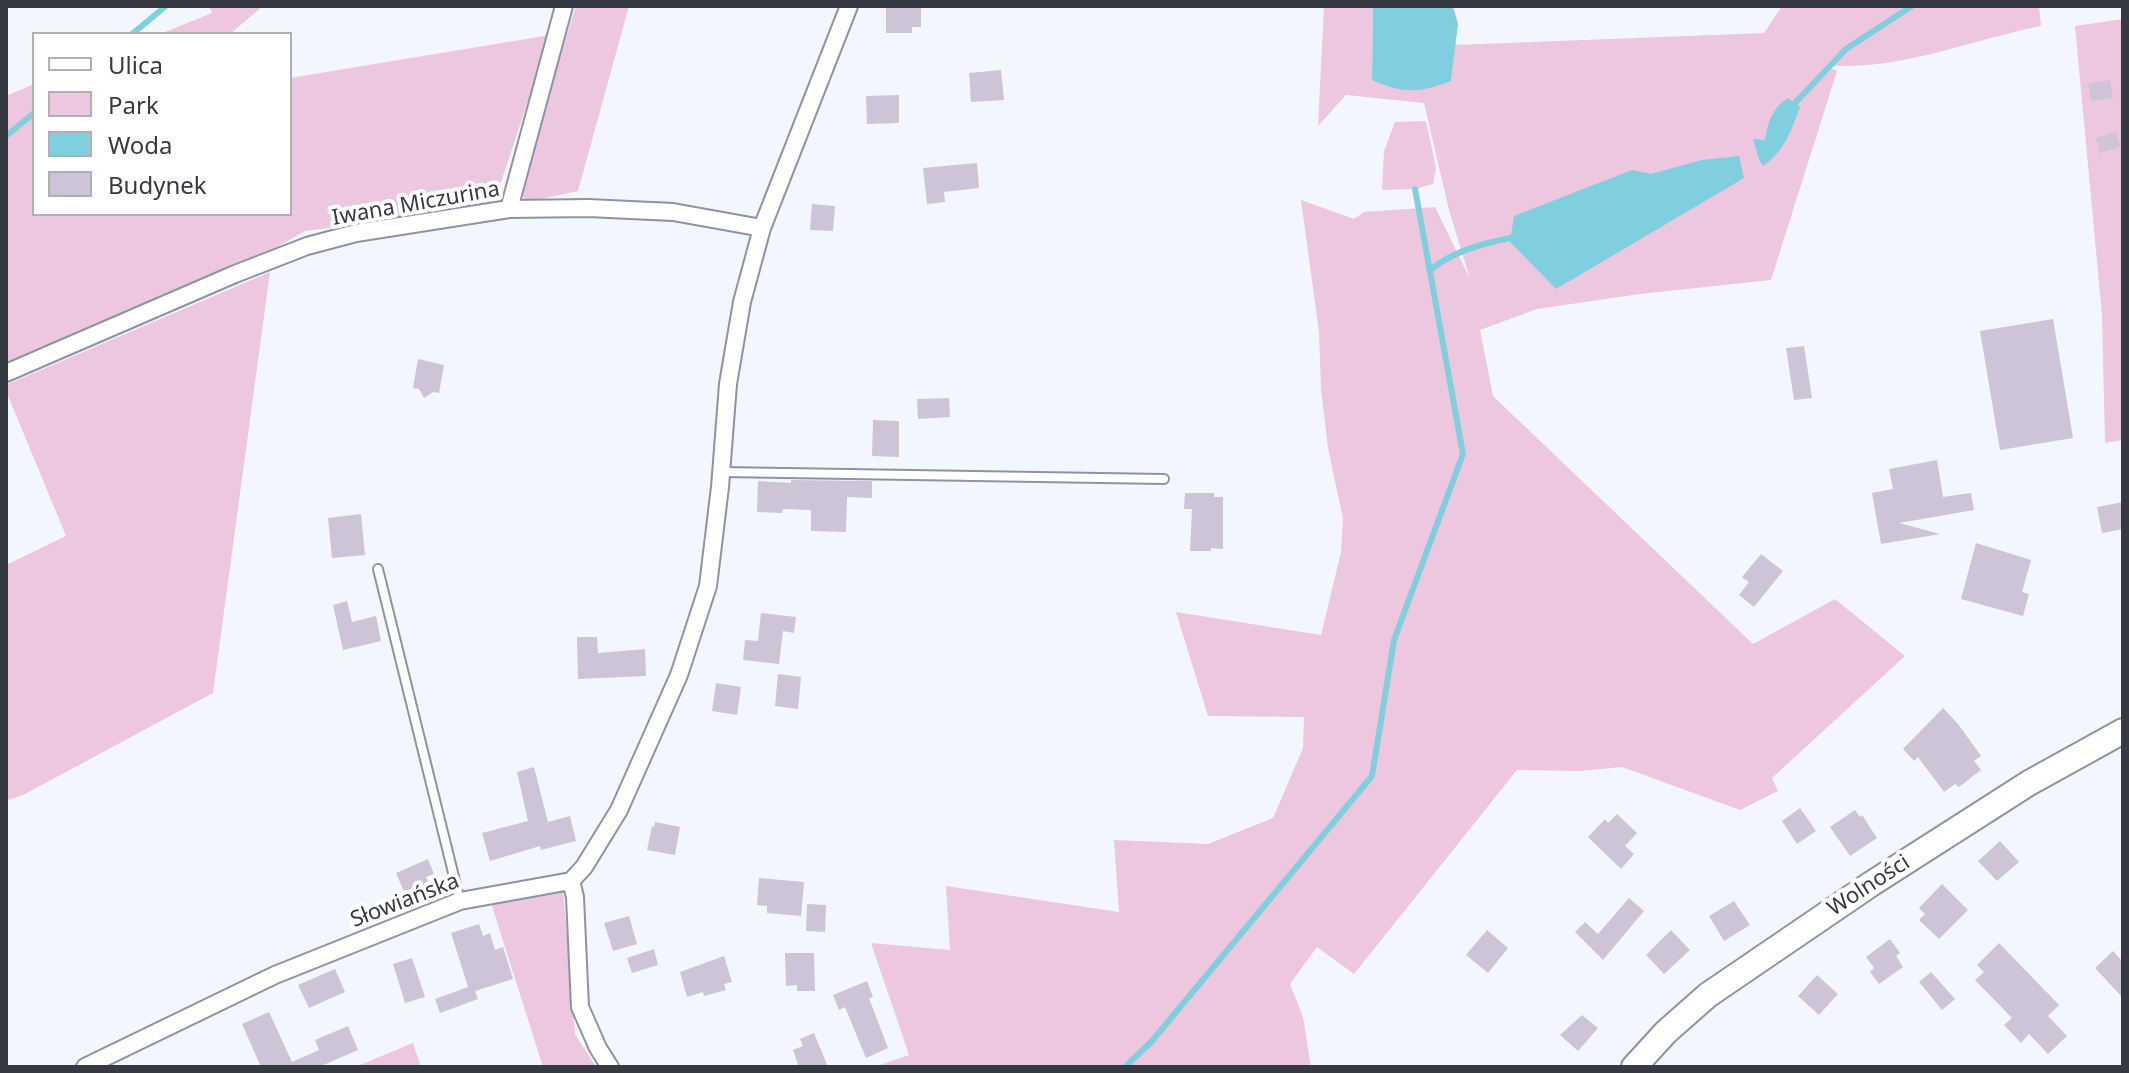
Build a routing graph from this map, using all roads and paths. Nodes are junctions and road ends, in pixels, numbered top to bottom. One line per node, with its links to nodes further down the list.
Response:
1 (564, 6): 3 (street)
2 (849, 6): 4 (street)
3 (509, 209): 4 (street, Iwana Miczurina); 5 (street, Iwana Miczurina)
4 (762, 228): 6 (street)
5 (6, 373)
6 (722, 472): 7 (lane); 10 (street)
7 (1164, 479)
8 (378, 569): 11 (lane)
9 (2123, 731): 14 (street, Wolności)
10 (571, 881): 11 (street, Słowiańska); 13 (street)
11 (460, 901): 12 (street, Słowiańska)
12 (85, 1067)
13 (610, 1067)
14 (1634, 1067)

